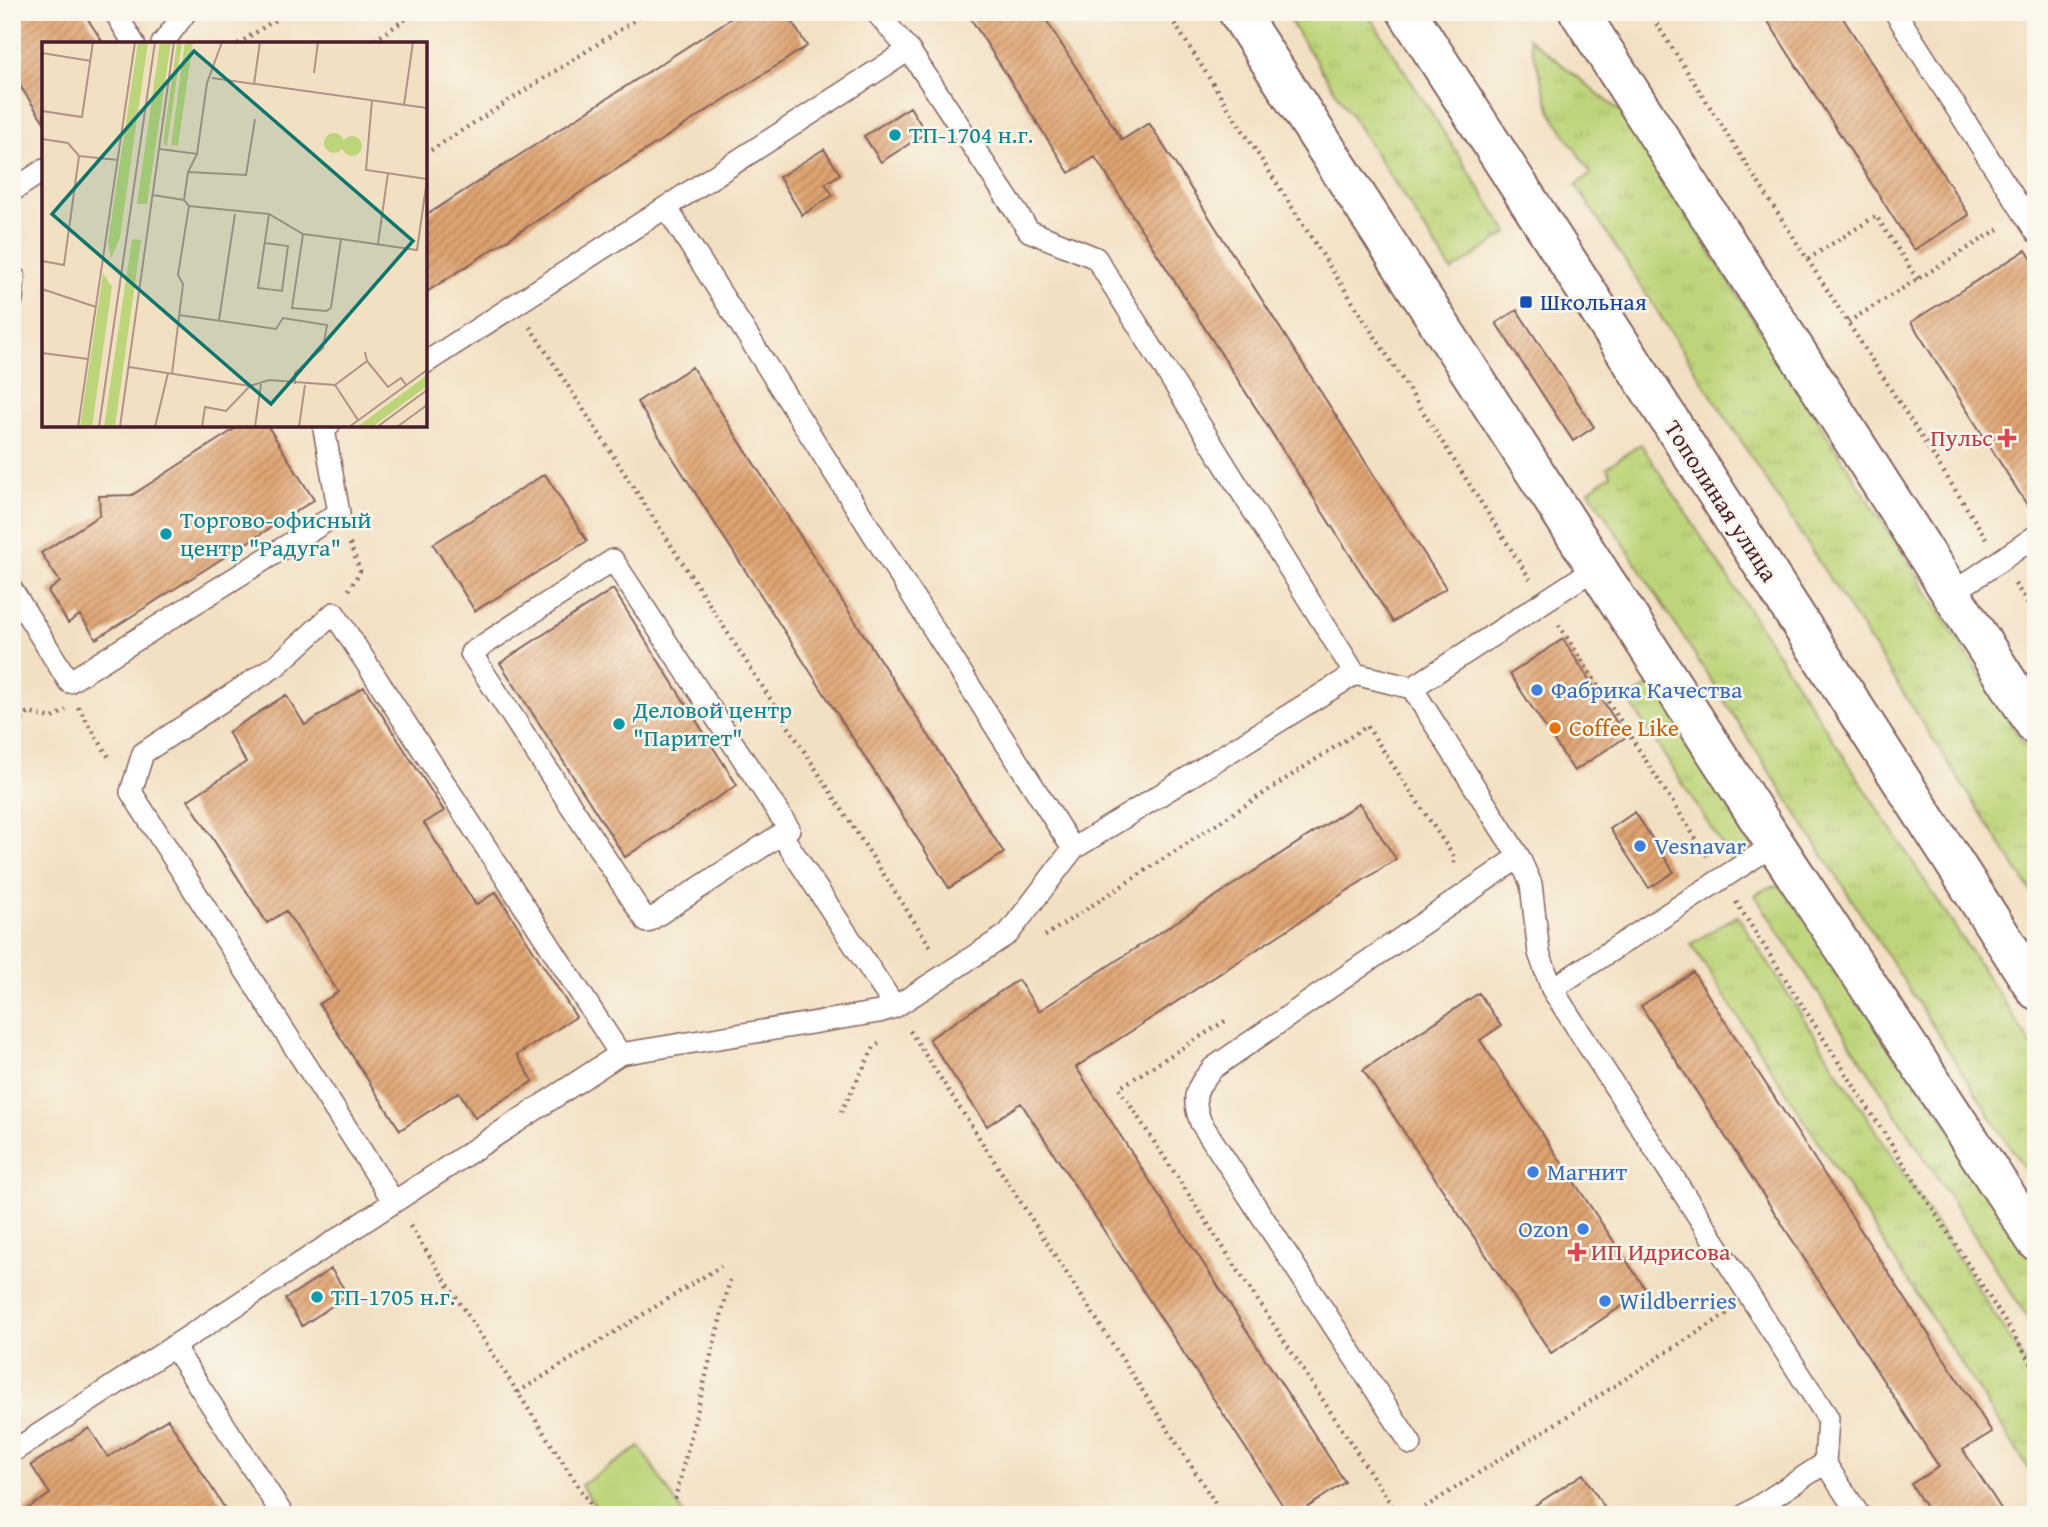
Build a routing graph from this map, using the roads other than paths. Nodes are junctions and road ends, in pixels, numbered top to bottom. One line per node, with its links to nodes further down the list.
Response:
1 (115, 12): 8 (lane)
2 (186, 12): 9 (lane)
3 (876, 12): 10 (lane)
4 (1238, 12): 20 (street)
5 (1406, 12): 31 (street, Тополиная улица)
6 (1578, 12): 22 (street)
7 (1895, 12): 14 (lane)
8 (133, 42)
9 (164, 42)
10 (909, 50): 13 (lane); 23 (lane)
11 (42, 171): 12 (lane)
12 (12, 191)
13 (666, 207): 17 (lane); 28 (lane)
14 (2030, 223)
15 (12, 275): 16 (lane)
16 (12, 300)
17 (427, 362)
18 (326, 427): 21 (lane)
19 (2036, 536): 22 (lane)
20 (1597, 567): 24 (lane); 27 (street)
21 (12, 590)
22 (1951, 594): 25 (street)
23 (1355, 674): 24 (lane); 28 (lane)
24 (1412, 688): 29 (lane)
25 (2036, 726)
26 (781, 834): 26 (lane); 32 (lane)
27 (1775, 844): 30 (lane); 35 (street)
28 (1073, 849): 32 (lane)
29 (1519, 857): 30 (lane); 37 (lane)
30 (1552, 989): 39 (lane)
31 (2036, 989)
32 (895, 1007): 33 (lane)
33 (620, 1054): 34 (lane); 34 (lane)
34 (394, 1202): 36 (lane)
35 (2036, 1241)
36 (173, 1346): 38 (lane); 40 (lane)
37 (1411, 1444)
38 (12, 1452)
39 (1825, 1463): 41 (lane); 42 (lane)
40 (283, 1515)
41 (1745, 1515)
42 (1859, 1515)

